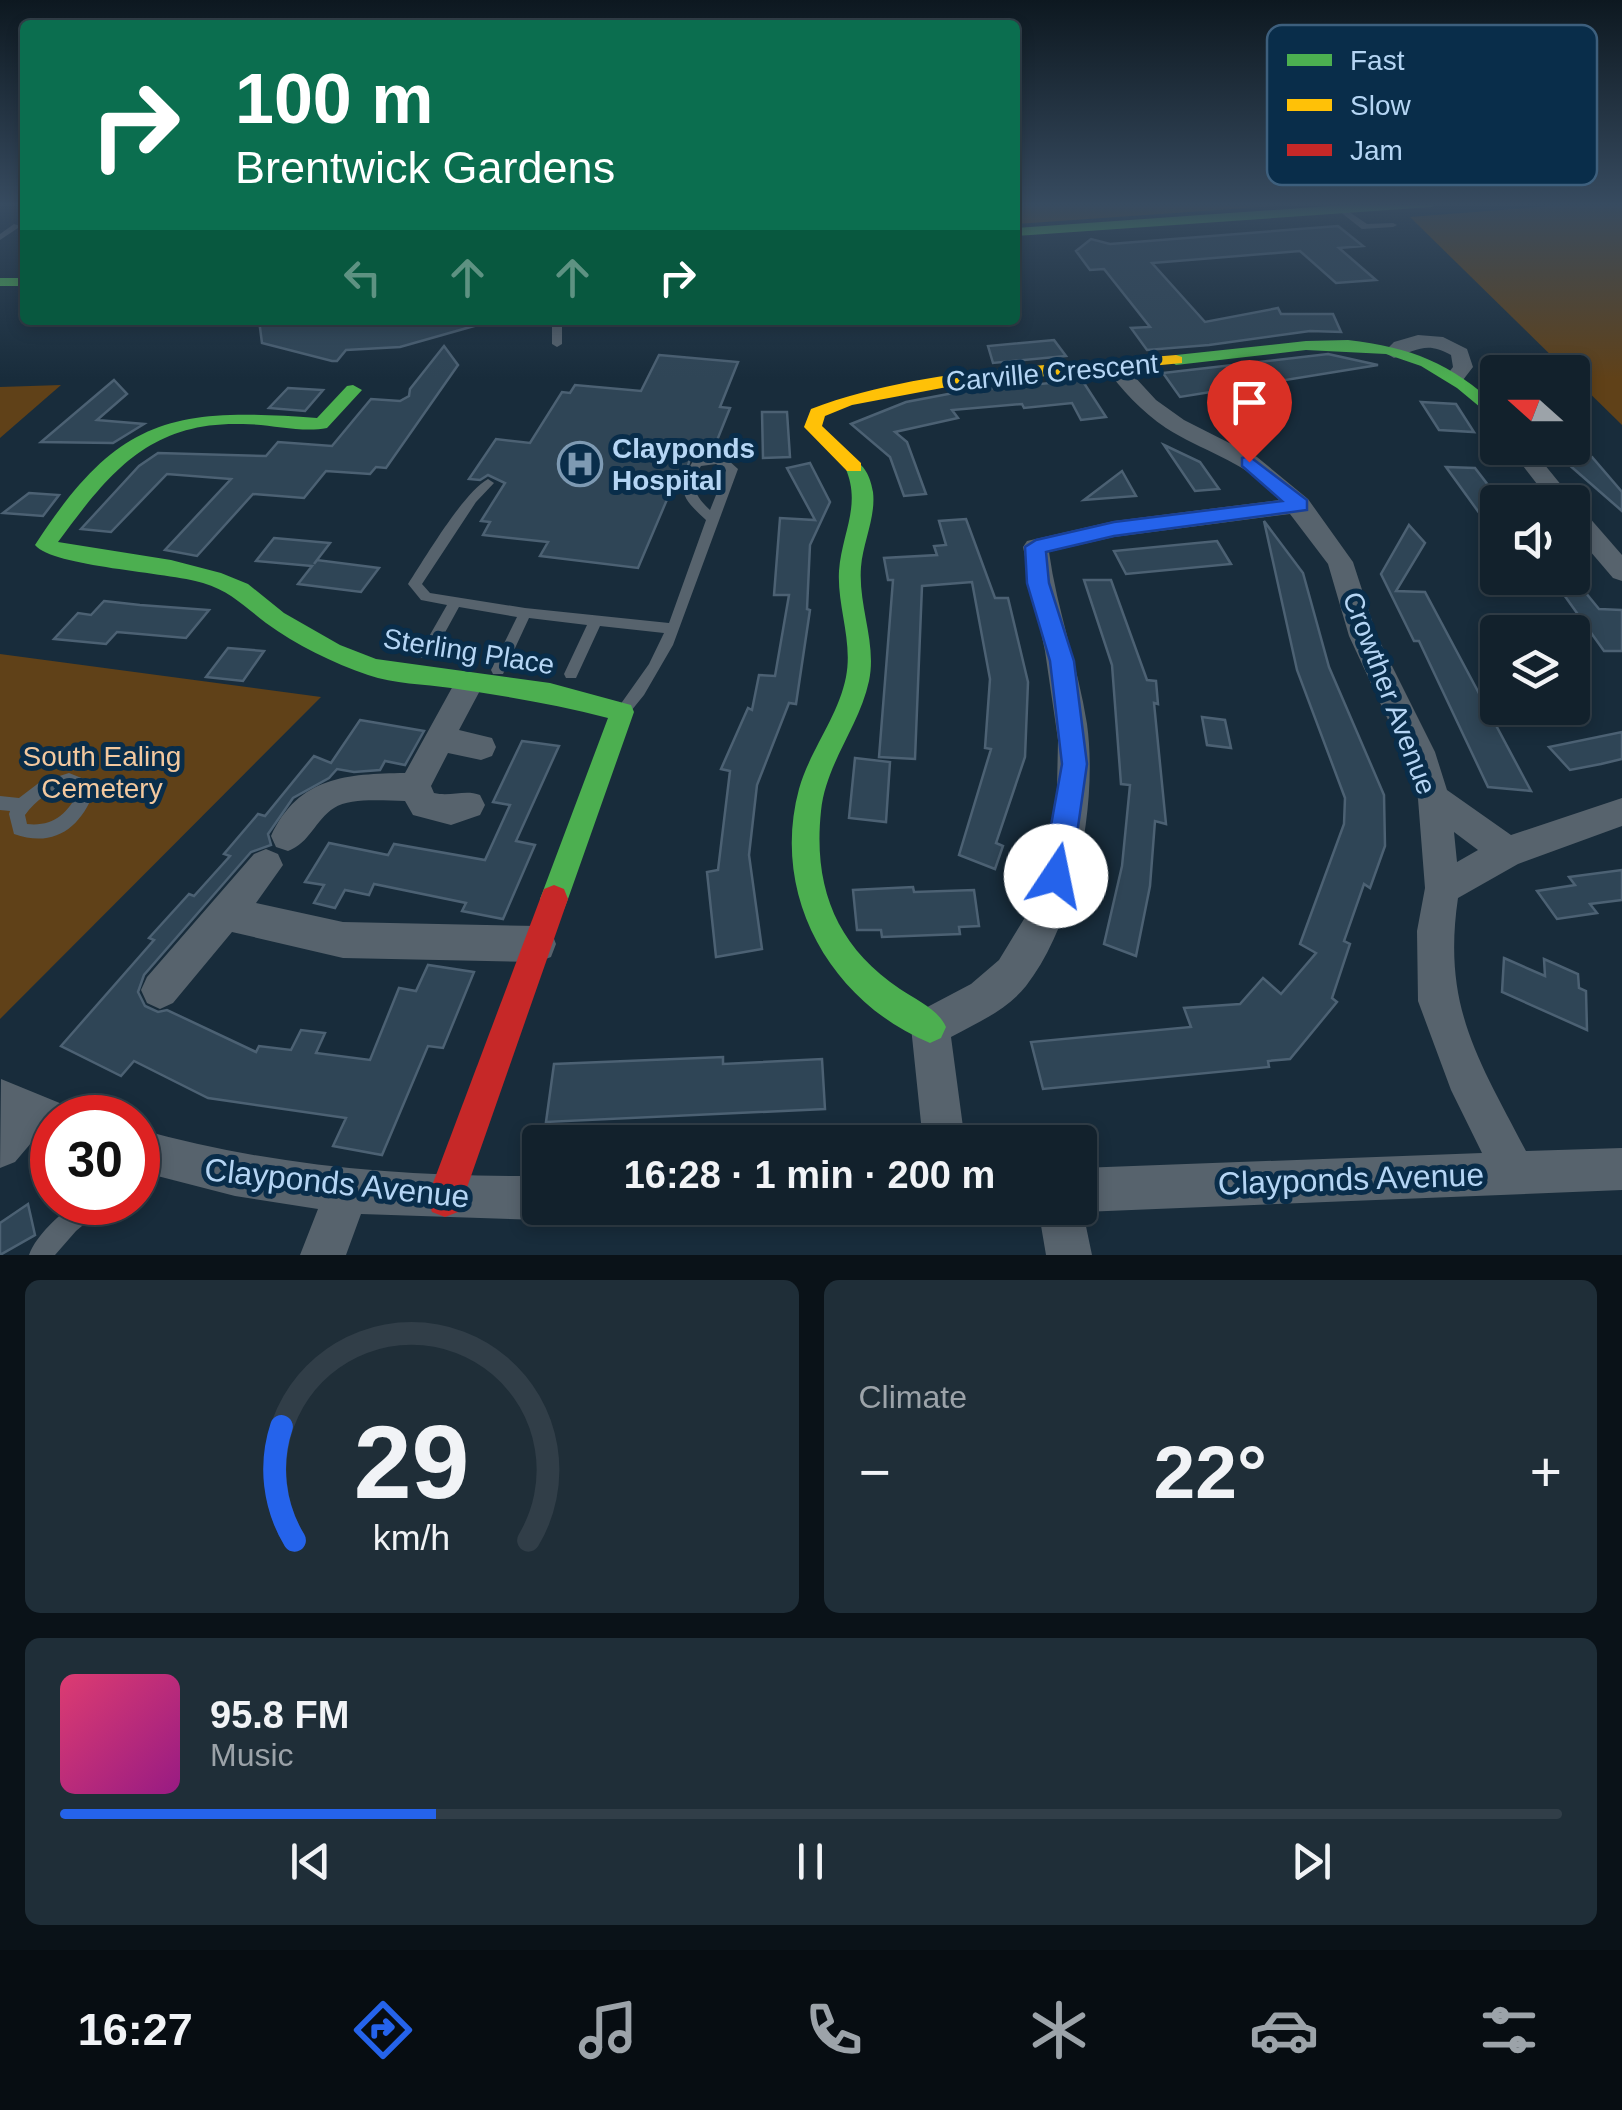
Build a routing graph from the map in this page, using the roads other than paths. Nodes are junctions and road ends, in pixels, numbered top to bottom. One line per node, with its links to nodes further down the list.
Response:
1 (557, 325): 2 (lane)
2 (557, 344)
3 (1114, 366): 5 (street, Carville Crescent); 9 (street, Crowther Avenue); 37 (street, Carville Crescent)
4 (353, 390): 20 (street, Sterling Place)
5 (1480, 394)
6 (1534, 465): 8 (street)
7 (488, 483): 13 (lane)
8 (1549, 485)
9 (1300, 505): 25 (street, Crowther Avenue); 37 (street)
10 (712, 519): 16 (lane)
11 (1590, 535): 12 (street)
12 (1622, 572)
13 (454, 602): 14 (lane); 17 (lane)
14 (525, 613): 15 (lane); 18 (lane)
15 (596, 621): 16 (lane); 19 (lane)
16 (673, 629): 21 (lane)
17 (426, 654)
18 (498, 670)
19 (571, 674)
20 (469, 683): 21 (street, Sterling Place); 22 (street)
21 (622, 712): 35 (street)
22 (439, 739): 23 (street); 24 (street)
23 (481, 746)
24 (414, 787): 27 (street); 30 (street)
25 (1434, 800): 31 (street); 33 (street, Crowther Avenue)
26 (0, 803): 28 (lane)
27 (469, 804)
28 (22, 805)
29 (1622, 812): 31 (street)
30 (288, 836)
31 (1506, 852): 33 (street)
32 (266, 865): 34 (street)
33 (1442, 888): 43 (street, Crowther Avenue)
34 (224, 913): 35 (street); 36 (street)
35 (538, 944): 47 (street)
36 (160, 990)
37 (930, 1026): 39 (street)
38 (28, 1110): 40 (street)
39 (942, 1125)
40 (0, 1147)
41 (160, 1161): 45 (street, Clayponds Avenue)
42 (1622, 1168): 43 (street, Clayponds Avenue)
43 (1514, 1172): 44 (street, Clayponds Avenue)
44 (1097, 1189)
45 (348, 1190): 47 (street, Clayponds Avenue); 51 (street)
46 (522, 1198): 47 (street, Clayponds Avenue)
47 (445, 1199)
48 (65, 1225): 50 (lane)
49 (1063, 1225): 52 (street)
50 (40, 1255)
51 (323, 1255)
52 (1069, 1255)

